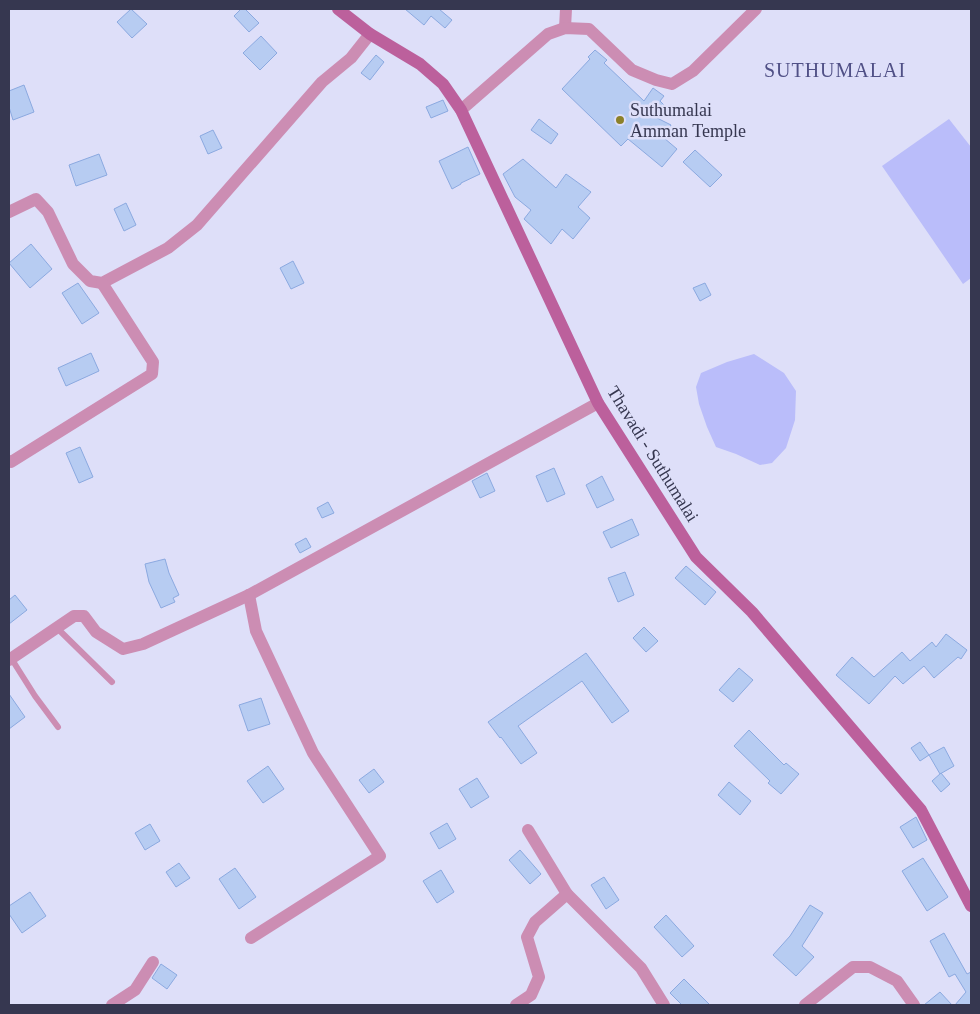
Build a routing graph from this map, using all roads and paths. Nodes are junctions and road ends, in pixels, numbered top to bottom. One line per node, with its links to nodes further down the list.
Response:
1 (338, 9): 5 (main road, Thavadi - Suthumalai)
2 (566, 9): 4 (street)
3 (756, 9): 4 (street)
4 (566, 28): 6 (street)
5 (370, 34): 6 (main road, Thavadi - Suthumalai); 8 (street)
6 (461, 110): 9 (main road, Thavadi - Suthumalai)
7 (9, 212): 8 (street)
8 (102, 283): 10 (street)
9 (598, 403): 11 (street); 18 (main road, Thavadi - Suthumalai)
10 (9, 461)
11 (248, 595): 12 (street); 19 (street)
12 (58, 628): 13 (street); 14 (lane)
13 (10, 659): 15 (lane)
14 (112, 682)
15 (58, 727)
16 (528, 830): 17 (street)
17 (567, 894): 22 (street); 23 (street)
18 (971, 906)
19 (251, 938)
20 (153, 962): 21 (street)
21 (112, 1005)
22 (516, 1005)
23 (664, 1005)
24 (805, 1005): 25 (street)
25 (914, 1005)

